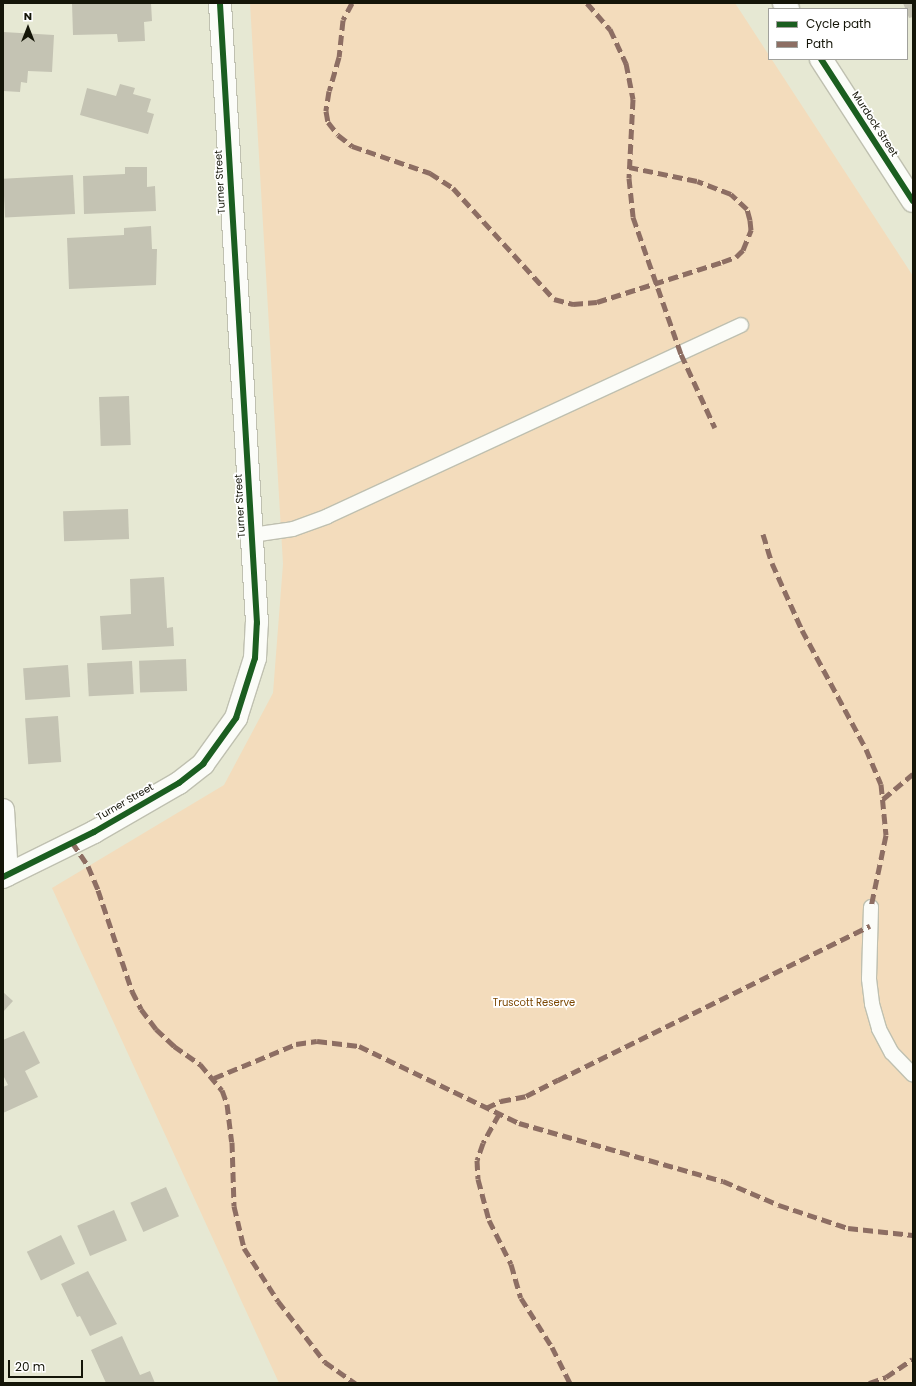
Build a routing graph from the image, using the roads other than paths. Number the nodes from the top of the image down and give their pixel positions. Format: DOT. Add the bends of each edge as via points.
graph roads {
  1 [pos="220,3"];
  2 [pos="822,60"];
  3 [pos="913,201"];
  4 [pos="741,325"];
  5 [pos="252,535"];
  6 [pos="3,810"];
  7 [pos="5,876"];
  8 [pos="871,907"];
  9 [pos="913,1075"];
  1 -- 5 [label="street, Turner Street"];
  2 -- 3 [label="street, Murdock Street"];
  4 -- 5 [label="lane" via="328,516 293,529"];
  5 -- 7 [label="street, Turner Street" via="257,623 255,658 236,718 221,744 204,764 179,783 94,832"];
  6 -- 7 [label="street"];
  8 -- 9 [label="lane" via="869,978 872,1004 879,1028 892,1053"];
}
